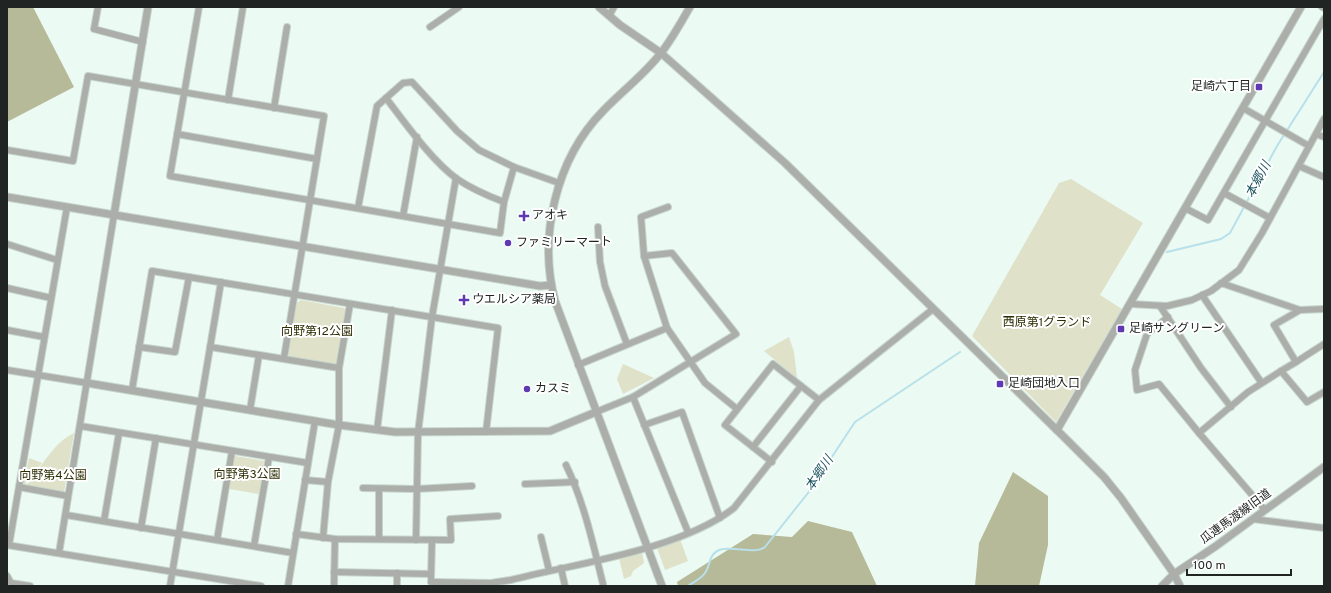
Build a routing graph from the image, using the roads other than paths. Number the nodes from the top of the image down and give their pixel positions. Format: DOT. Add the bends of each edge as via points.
graph roads {
  1 [pos="98,7"];
  2 [pos="148,7"];
  3 [pos="199,7"];
  4 [pos="243,7"];
  5 [pos="459,7"];
  6 [pos="599,7"];
  7 [pos="614,7"];
  8 [pos="690,7"];
  9 [pos="1301,7"];
  10 [pos="609,16"];
  11 [pos="1324,19"];
  12 [pos="288,27"];
  13 [pos="430,27"];
  14 [pos="143,42"];
  15 [pos="661,53"];
  16 [pos="136,83"];
  17 [pos="184,93"];
  18 [pos="386,98"];
  19 [pos="228,100"];
  20 [pos="274,108"];
  21 [pos="1243,108"];
  22 [pos="1324,119"];
  23 [pos="1266,121"];
  24 [pos="177,134"];
  25 [pos="1316,134"];
  26 [pos="417,137"];
  27 [pos="1324,137"];
  28 [pos="1309,146"];
  29 [pos="7,150"];
  30 [pos="317,158"];
  31 [pos="1299,166"];
  32 [pos="514,167"];
  33 [pos="1324,177"];
  34 [pos="456,178"];
  35 [pos="559,183"];
  36 [pos="1224,193"];
  37 [pos="7,197"];
  38 [pos="310,200"];
  39 [pos="504,202"];
  40 [pos="66,207"];
  41 [pos="668,207"];
  42 [pos="358,208"];
  43 [pos="1185,208"];
  44 [pos="114,215"];
  45 [pos="404,216"];
  46 [pos="1270,218"];
  47 [pos="448,224"];
  48 [pos="598,227"];
  49 [pos="7,244"];
  50 [pos="302,247"];
  51 [pos="644,256"];
  52 [pos="57,260"];
  53 [pos="440,270"];
  54 [pos="189,277"];
  55 [pos="221,282"];
  56 [pos="1220,284"];
  57 [pos="550,285"];
  58 [pos="7,288"];
  59 [pos="294,294"];
  60 [pos="1202,295"];
  61 [pos="51,298"];
  62 [pos="350,304"];
  63 [pos="1131,304"];
  64 [pos="1160,306"];
  65 [pos="933,309"];
  66 [pos="1324,309"];
  67 [pos="392,310"];
  68 [pos="1300,310"];
  69 [pos="432,317"];
  70 [pos="1168,317"];
  71 [pos="667,328"];
  72 [pos="7,330"];
  73 [pos="44,337"];
  74 [pos="627,344"];
  75 [pos="1324,344"];
  76 [pos="139,347"];
  77 [pos="210,347"];
  78 [pos="259,354"];
  79 [pos="284,358"];
  80 [pos="691,362"];
  81 [pos="1296,362"];
  82 [pos="578,365"];
  83 [pos="339,368"];
  84 [pos="7,370"];
  85 [pos="1281,371"];
  86 [pos="38,375"];
  87 [pos="1261,382"];
  88 [pos="87,383"];
  89 [pos="801,386"];
  90 [pos="132,390"];
  91 [pos="1324,392"];
  92 [pos="633,396"];
  93 [pos="819,400"];
  94 [pos="201,402"];
  95 [pos="1231,407"];
  96 [pos="737,409"];
  97 [pos="250,410"];
  98 [pos="596,412"];
  99 [pos="315,421"];
  100 [pos="339,425"];
  101 [pos="644,425"];
  102 [pos="80,426"];
  103 [pos="377,430"];
  104 [pos="1057,430"];
  105 [pos="486,432"];
  106 [pos="119,433"];
  107 [pos="418,433"];
  108 [pos="1199,433"];
  109 [pos="156,438"];
  110 [pos="194,445"];
  111 [pos="753,447"];
  112 [pos="232,451"];
  113 [pos="269,457"];
  114 [pos="772,462"];
  115 [pos="308,463"];
  116 [pos="566,465"];
  117 [pos="1324,466"];
  118 [pos="305,480"];
  119 [pos="328,482"];
  120 [pos="575,482"];
  121 [pos="525,484"];
  122 [pos="472,486"];
  123 [pos="19,487"];
  124 [pos="363,488"];
  125 [pos="416,489"];
  126 [pos="379,490"];
  127 [pos="68,496"];
  128 [pos="1266,510"];
  129 [pos="66,515"];
  130 [pos="498,516"];
  131 [pos="720,518"];
  132 [pos="1253,519"];
  133 [pos="104,521"];
  134 [pos="141,528"];
  135 [pos="1324,528"];
  136 [pos="688,532"];
  137 [pos="180,534"];
  138 [pos="296,534"];
  139 [pos="541,537"];
  140 [pos="323,538"];
  141 [pos="335,539"];
  142 [pos="379,539"];
  143 [pos="217,540"];
  144 [pos="416,540"];
  145 [pos="432,540"];
  146 [pos="8,545"];
  147 [pos="254,546"];
  148 [pos="648,547"];
  149 [pos="59,553"];
  150 [pos="293,553"];
  151 [pos="597,560"];
  152 [pos="561,568"];
  153 [pos="549,570"];
  154 [pos="173,572"];
  155 [pos="334,572"];
  156 [pos="397,573"];
  157 [pos="431,574"];
  158 [pos="1174,574"];
  159 [pos="7,576"];
  160 [pos="512,583"];
  161 [pos="431,584"];
  162 [pos="603,584"];
  163 [pos="662,584"];
  164 [pos="30,586"];
  165 [pos="170,586"];
  166 [pos="261,586"];
  167 [pos="288,586"];
  168 [pos="334,586"];
  169 [pos="397,586"];
  170 [pos="565,586"];
  171 [pos="1162,586"];
  172 [pos="1180,586"];
  1 -- 14 [label="street" via="94,29"];
  2 -- 14 [label="street"];
  3 -- 17 [label="street"];
  4 -- 19 [label="street"];
  5 -- 13 [label="street"];
  6 -- 10 [label="street"];
  7 -- 10 [label="street"];
  8 -- 15 [label="street"];
  9 -- 21 [label="street"];
  10 -- 15 [label="street"];
  11 -- 23 [label="street"];
  12 -- 20 [label="street"];
  14 -- 16 [label="street"];
  15 -- 35 [label="street" via="602,112 583,136"];
  15 -- 65 [label="street" via="809,185"];
  16 -- 17 [label="street"];
  16 -- 29 [label="street" via="88,76 73,161"];
  16 -- 44 [label="street"];
  17 -- 19 [label="street"];
  17 -- 24 [label="street"];
  18 -- 26 [label="street"];
  18 -- 32 [label="street" via="403,83 412,82 457,131 479,150"];
  18 -- 42 [label="street" via="377,106"];
  19 -- 20 [label="street"];
  20 -- 30 [label="street" via="324,116"];
  21 -- 23 [label="street"];
  21 -- 43 [label="street"];
  22 -- 25 [label="street"];
  23 -- 28 [label="street"];
  23 -- 36 [label="street"];
  24 -- 30 [label="street"];
  24 -- 38 [label="street" via="170,176"];
  25 -- 27 [label="street"];
  25 -- 28 [label="street"];
  26 -- 34 [label="street"];
  26 -- 45 [label="street"];
  28 -- 31 [label="street"];
  30 -- 38 [label="street"];
  31 -- 33 [label="street"];
  31 -- 46 [label="street"];
  32 -- 35 [label="street"];
  32 -- 39 [label="street"];
  34 -- 39 [label="street"];
  34 -- 47 [label="street"];
  35 -- 57 [label="street" via="550,228"];
  36 -- 43 [label="street" via="1208,220"];
  36 -- 46 [label="street"];
  37 -- 40 [label="street"];
  38 -- 42 [label="street"];
  38 -- 50 [label="street"];
  39 -- 47 [label="street" via="500,233"];
  40 -- 44 [label="street"];
  40 -- 52 [label="street"];
  41 -- 51 [label="street" via="641,217"];
  42 -- 45 [label="street"];
  43 -- 63 [label="street"];
  44 -- 50 [label="street"];
  44 -- 88 [label="street"];
  45 -- 47 [label="street"];
  46 -- 56 [label="street" via="1239,270"];
  47 -- 53 [label="street"];
  48 -- 74 [label="street" via="600,262 605,286"];
  49 -- 52 [label="street"];
  50 -- 53 [label="street"];
  50 -- 59 [label="street"];
  51 -- 71 [label="street"];
  51 -- 80 [label="street" via="672,253 736,334"];
  52 -- 61 [label="street"];
  53 -- 57 [label="street" via="540,286"];
  53 -- 69 [label="street"];
  54 -- 55 [label="street"];
  54 -- 76 [label="street" via="175,352"];
  54 -- 76 [label="street" via="152,271"];
  55 -- 59 [label="street"];
  55 -- 77 [label="street"];
  56 -- 60 [label="street"];
  56 -- 68 [label="street"];
  57 -- 82 [label="street"];
  58 -- 61 [label="street"];
  59 -- 62 [label="street"];
  59 -- 79 [label="street"];
  60 -- 64 [label="street" via="1192,300"];
  60 -- 87 [label="street"];
  61 -- 73 [label="street"];
  62 -- 67 [label="street"];
  62 -- 83 [label="street"];
  63 -- 64 [label="street"];
  63 -- 104 [label="street"];
  64 -- 70 [label="street"];
  65 -- 93 [label="street"];
  65 -- 104 [label="street"];
  66 -- 68 [label="street"];
  67 -- 69 [label="street"];
  67 -- 103 [label="street"];
  68 -- 81 [label="street" via="1274,325"];
  69 -- 105 [label="street" via="498,328"];
  69 -- 107 [label="street"];
  70 -- 95 [label="street"];
  70 -- 108 [label="street" via="1147,334 1135,370 1137,390 1159,384"];
  71 -- 74 [label="street"];
  71 -- 80 [label="street"];
  72 -- 73 [label="street"];
  73 -- 86 [label="street"];
  74 -- 82 [label="street"];
  75 -- 81 [label="street"];
  76 -- 90 [label="street"];
  77 -- 78 [label="street"];
  77 -- 94 [label="street"];
  78 -- 79 [label="street"];
  78 -- 97 [label="street"];
  79 -- 83 [label="street"];
  80 -- 92 [label="street"];
  80 -- 96 [label="street" via="705,383"];
  81 -- 85 [label="street"];
  82 -- 98 [label="street"];
  83 -- 100 [label="street"];
  84 -- 86 [label="street"];
  85 -- 87 [label="street"];
  85 -- 91 [label="street" via="1307,402"];
  86 -- 88 [label="street"];
  86 -- 123 [label="street"];
  87 -- 95 [label="street"];
  88 -- 90 [label="street"];
  88 -- 102 [label="street"];
  89 -- 93 [label="street"];
  89 -- 96 [label="street" via="773,364"];
  89 -- 111 [label="street"];
  90 -- 94 [label="street"];
  92 -- 98 [label="street"];
  92 -- 101 [label="street"];
  93 -- 114 [label="street"];
  94 -- 97 [label="street"];
  94 -- 110 [label="street"];
  95 -- 108 [label="street"];
  96 -- 111 [label="street" via="725,425"];
  97 -- 99 [label="street"];
  98 -- 105 [label="street" via="550,431"];
  98 -- 148 [label="street"];
  99 -- 100 [label="street"];
  99 -- 115 [label="street"];
  100 -- 103 [label="street"];
  100 -- 119 [label="street"];
  101 -- 131 [label="street" via="682,412"];
  101 -- 136 [label="street"];
  102 -- 106 [label="street"];
  102 -- 127 [label="street"];
  103 -- 107 [label="street"];
  104 -- 158 [label="street" via="1104,477"];
  105 -- 107 [label="street"];
  106 -- 109 [label="street"];
  106 -- 133 [label="street"];
  107 -- 125 [label="street"];
  108 -- 128 [label="street"];
  109 -- 110 [label="street"];
  109 -- 134 [label="street"];
  110 -- 112 [label="street"];
  110 -- 137 [label="street"];
  111 -- 114 [label="street"];
  112 -- 113 [label="street"];
  112 -- 143 [label="street"];
  113 -- 115 [label="street"];
  113 -- 147 [label="street"];
  114 -- 131 [label="street" via="734,508"];
  115 -- 118 [label="street"];
  116 -- 120 [label="street"];
  117 -- 128 [label="street, 瓜連馬渡線旧道"];
  118 -- 119 [label="street"];
  118 -- 138 [label="street"];
  119 -- 140 [label="street"];
  120 -- 121 [label="street"];
  120 -- 151 [label="street"];
  122 -- 125 [label="street"];
  123 -- 127 [label="street"];
  123 -- 146 [label="street"];
  124 -- 126 [label="street"];
  125 -- 126 [label="street"];
  125 -- 144 [label="street"];
  126 -- 142 [label="street"];
  127 -- 129 [label="street"];
  128 -- 132 [label="street, 瓜連馬渡線旧道"];
  129 -- 133 [label="street"];
  129 -- 149 [label="street"];
  130 -- 145 [label="street" via="450,519 451,540"];
  131 -- 136 [label="street"];
  132 -- 135 [label="street"];
  132 -- 158 [label="street, 瓜連馬渡線旧道"];
  133 -- 134 [label="street"];
  134 -- 137 [label="street"];
  136 -- 148 [label="street"];
  137 -- 143 [label="street"];
  137 -- 154 [label="street"];
  138 -- 140 [label="street"];
  138 -- 150 [label="street"];
  139 -- 153 [label="street"];
  140 -- 141 [label="street"];
  141 -- 142 [label="street"];
  141 -- 155 [label="street"];
  142 -- 144 [label="street"];
  143 -- 147 [label="street"];
  144 -- 145 [label="street"];
  145 -- 157 [label="street"];
  146 -- 149 [label="street"];
  147 -- 150 [label="street"];
  148 -- 151 [label="street"];
  148 -- 163 [label="street"];
  149 -- 154 [label="street"];
  150 -- 167 [label="street"];
  151 -- 152 [label="street"];
  151 -- 162 [label="street"];
  152 -- 153 [label="street"];
  152 -- 170 [label="street"];
  153 -- 160 [label="street"];
  154 -- 165 [label="street"];
  154 -- 166 [label="street"];
  155 -- 156 [label="street"];
  155 -- 168 [label="street"];
  156 -- 157 [label="street"];
  156 -- 169 [label="street"];
  157 -- 161 [label="street"];
  158 -- 171 [label="street, 瓜連馬渡線旧道"];
  158 -- 172 [label="street"];
  159 -- 164 [label="street" via="11,583"];
  160 -- 161 [label="street"];
}
